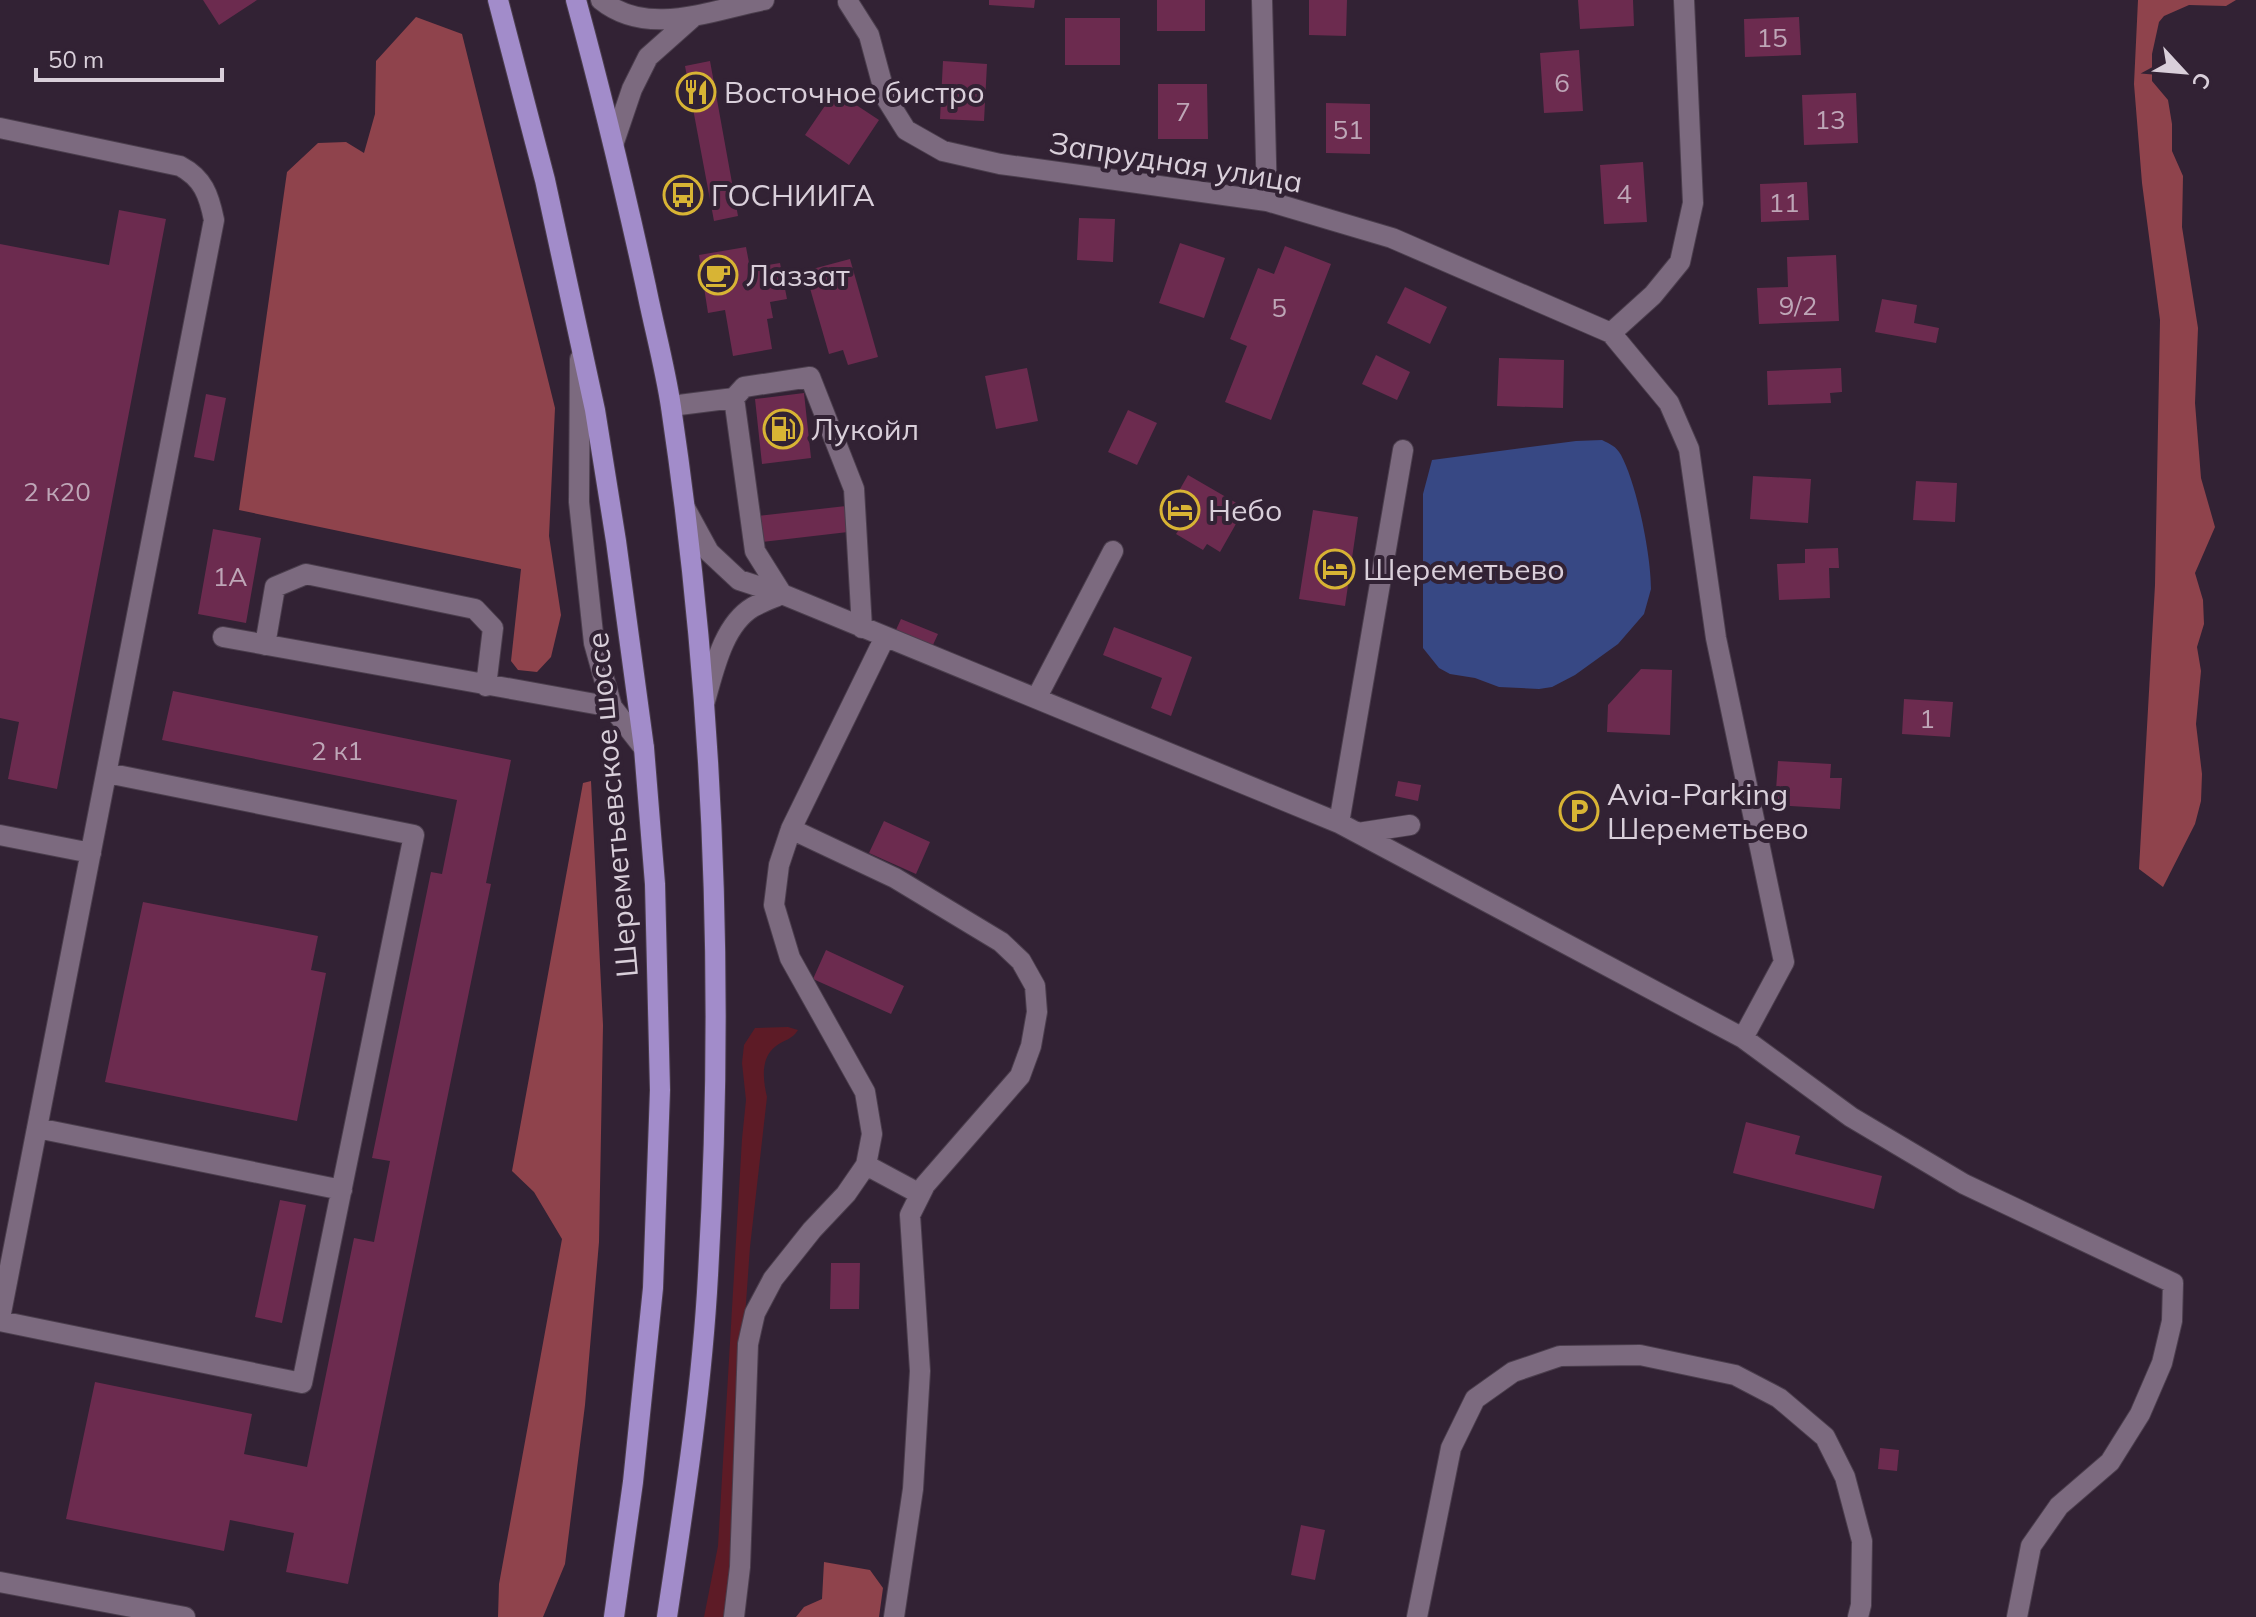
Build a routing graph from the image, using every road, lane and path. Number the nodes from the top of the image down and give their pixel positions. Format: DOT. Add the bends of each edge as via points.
graph roads {
  1 [pos="498,0"];
  2 [pos="576,0"];
  3 [pos="601,0"];
  4 [pos="764,0"];
  5 [pos="1262,0"];
  6 [pos="1684,0"];
  7 [pos="844,1"];
  8 [pos="693,17"];
  9 [pos="0,128"];
  10 [pos="614,142"];
  11 [pos="1267,201"];
  12 [pos="1611,333"];
  13 [pos="580,339"];
  14 [pos="734,398"];
  15 [pos="671,406"];
  16 [pos="1403,450"];
  17 [pos="683,504"];
  18 [pos="1113,551"];
  19 [pos="782,594"];
  20 [pos="862,628"];
  21 [pos="223,637"];
  22 [pos="885,637"];
  23 [pos="265,645"];
  24 [pos="486,686"];
  25 [pos="1037,697"];
  26 [pos="705,701"];
  27 [pos="612,707"];
  28 [pos="644,748"];
  29 [pos="107,773"];
  30 [pos="1339,823"];
  31 [pos="1410,825"];
  32 [pos="791,829"];
  33 [pos="1358,833"];
  34 [pos="0,835"];
  35 [pos="91,853"];
  36 [pos="1743,1038"];
  37 [pos="37,1128"];
  38 [pos="866,1165"];
  39 [pos="342,1190"];
  40 [pos="920,1194"];
  41 [pos="0,1320"];
  42 [pos="0,1582"];
  43 [pos="185,1617"];
  44 [pos="614,1617"];
  45 [pos="667,1617"];
  46 [pos="734,1617"];
  47 [pos="894,1617"];
  48 [pos="1417,1617"];
  49 [pos="1858,1617"];
  50 [pos="2017,1617"];
  1 -- 13 [label="main road, Шереметьевское шоссе"];
  2 -- 10 [label="main road"];
  3 -- 8 [label="street" via="633,17"];
  4 -- 8 [label="street"];
  5 -- 11 [label="street"];
  6 -- 12 [label="street" via="1693,203 1680,262"];
  7 -- 11 [label="street, Запрудная улица" via="869,35 886,98 906,130 943,151 1000,164"];
  8 -- 10 [label="street" via="648,57"];
  9 -- 29 [label="street" via="180,166 203,185 214,220"];
  10 -- 15 [label="main road"];
  11 -- 12 [label="street, Запрудная улица" via="1392,238"];
  12 -- 36 [label="street" via="1669,403 1689,449 1716,638 1784,962"];
  13 -- 27 [label="street" via="579,502 594,643"];
  13 -- 28 [label="main road, Шереметьевское шоссе" via="616,541"];
  14 -- 15 [label="street"];
  14 -- 19 [label="street" via="755,551"];
  14 -- 20 [label="street" via="744,387 810,377 854,489"];
  15 -- 17 [label="main road"];
  16 -- 30 [label="street"];
  17 -- 19 [label="street" via="709,552 739,580"];
  17 -- 26 [label="main road"];
  18 -- 25 [label="street"];
  19 -- 20 [label="street"];
  19 -- 26 [label="street" via="750,608 732,630 717,658"];
  20 -- 22 [label="street"];
  21 -- 23 [label="street"];
  22 -- 25 [label="street"];
  22 -- 32 [label="street"];
  23 -- 24 [label="street"];
  23 -- 24 [label="street" via="275,587 306,574 475,609 493,628"];
  24 -- 27 [label="street"];
  25 -- 30 [label="street"];
  26 -- 45 [label="main road" via="715,875 716,1078 708,1278"];
  27 -- 28 [label="street"];
  28 -- 44 [label="main road, Шереметьевское шоссе" via="655,884 660,1090 653,1288"];
  29 -- 35 [label="street"];
  29 -- 39 [label="street" via="414,835"];
  30 -- 33 [label="street"];
  31 -- 33 [label="street"];
  32 -- 38 [label="street" via="774,905 790,958 865,1092 872,1134"];
  32 -- 40 [label="street" via="895,878 1001,942 1021,961 1035,986 1035,1024 1020,1076"];
  33 -- 36 [label="street"];
  34 -- 35 [label="street"];
  35 -- 37 [label="street"];
  36 -- 50 [label="street" via="1851,1117 1964,1184 2173,1283 2172,1321 2162,1363 2140,1414 2110,1462 2059,1506 2031,1546"];
  37 -- 39 [label="street"];
  37 -- 41 [label="street"];
  38 -- 40 [label="street"];
  38 -- 46 [label="street" via="773,1279 755,1313 748,1344"];
  39 -- 41 [label="street" via="302,1383"];
  40 -- 47 [label="street" via="910,1215 920,1371 914,1474"];
  42 -- 43 [label="street"];
  48 -- 49 [label="street" via="1451,1448 1475,1399 1513,1372 1560,1356 1613,1355 1640,1355 1735,1375 1779,1398 1825,1437 1845,1477 1862,1541"];
}
